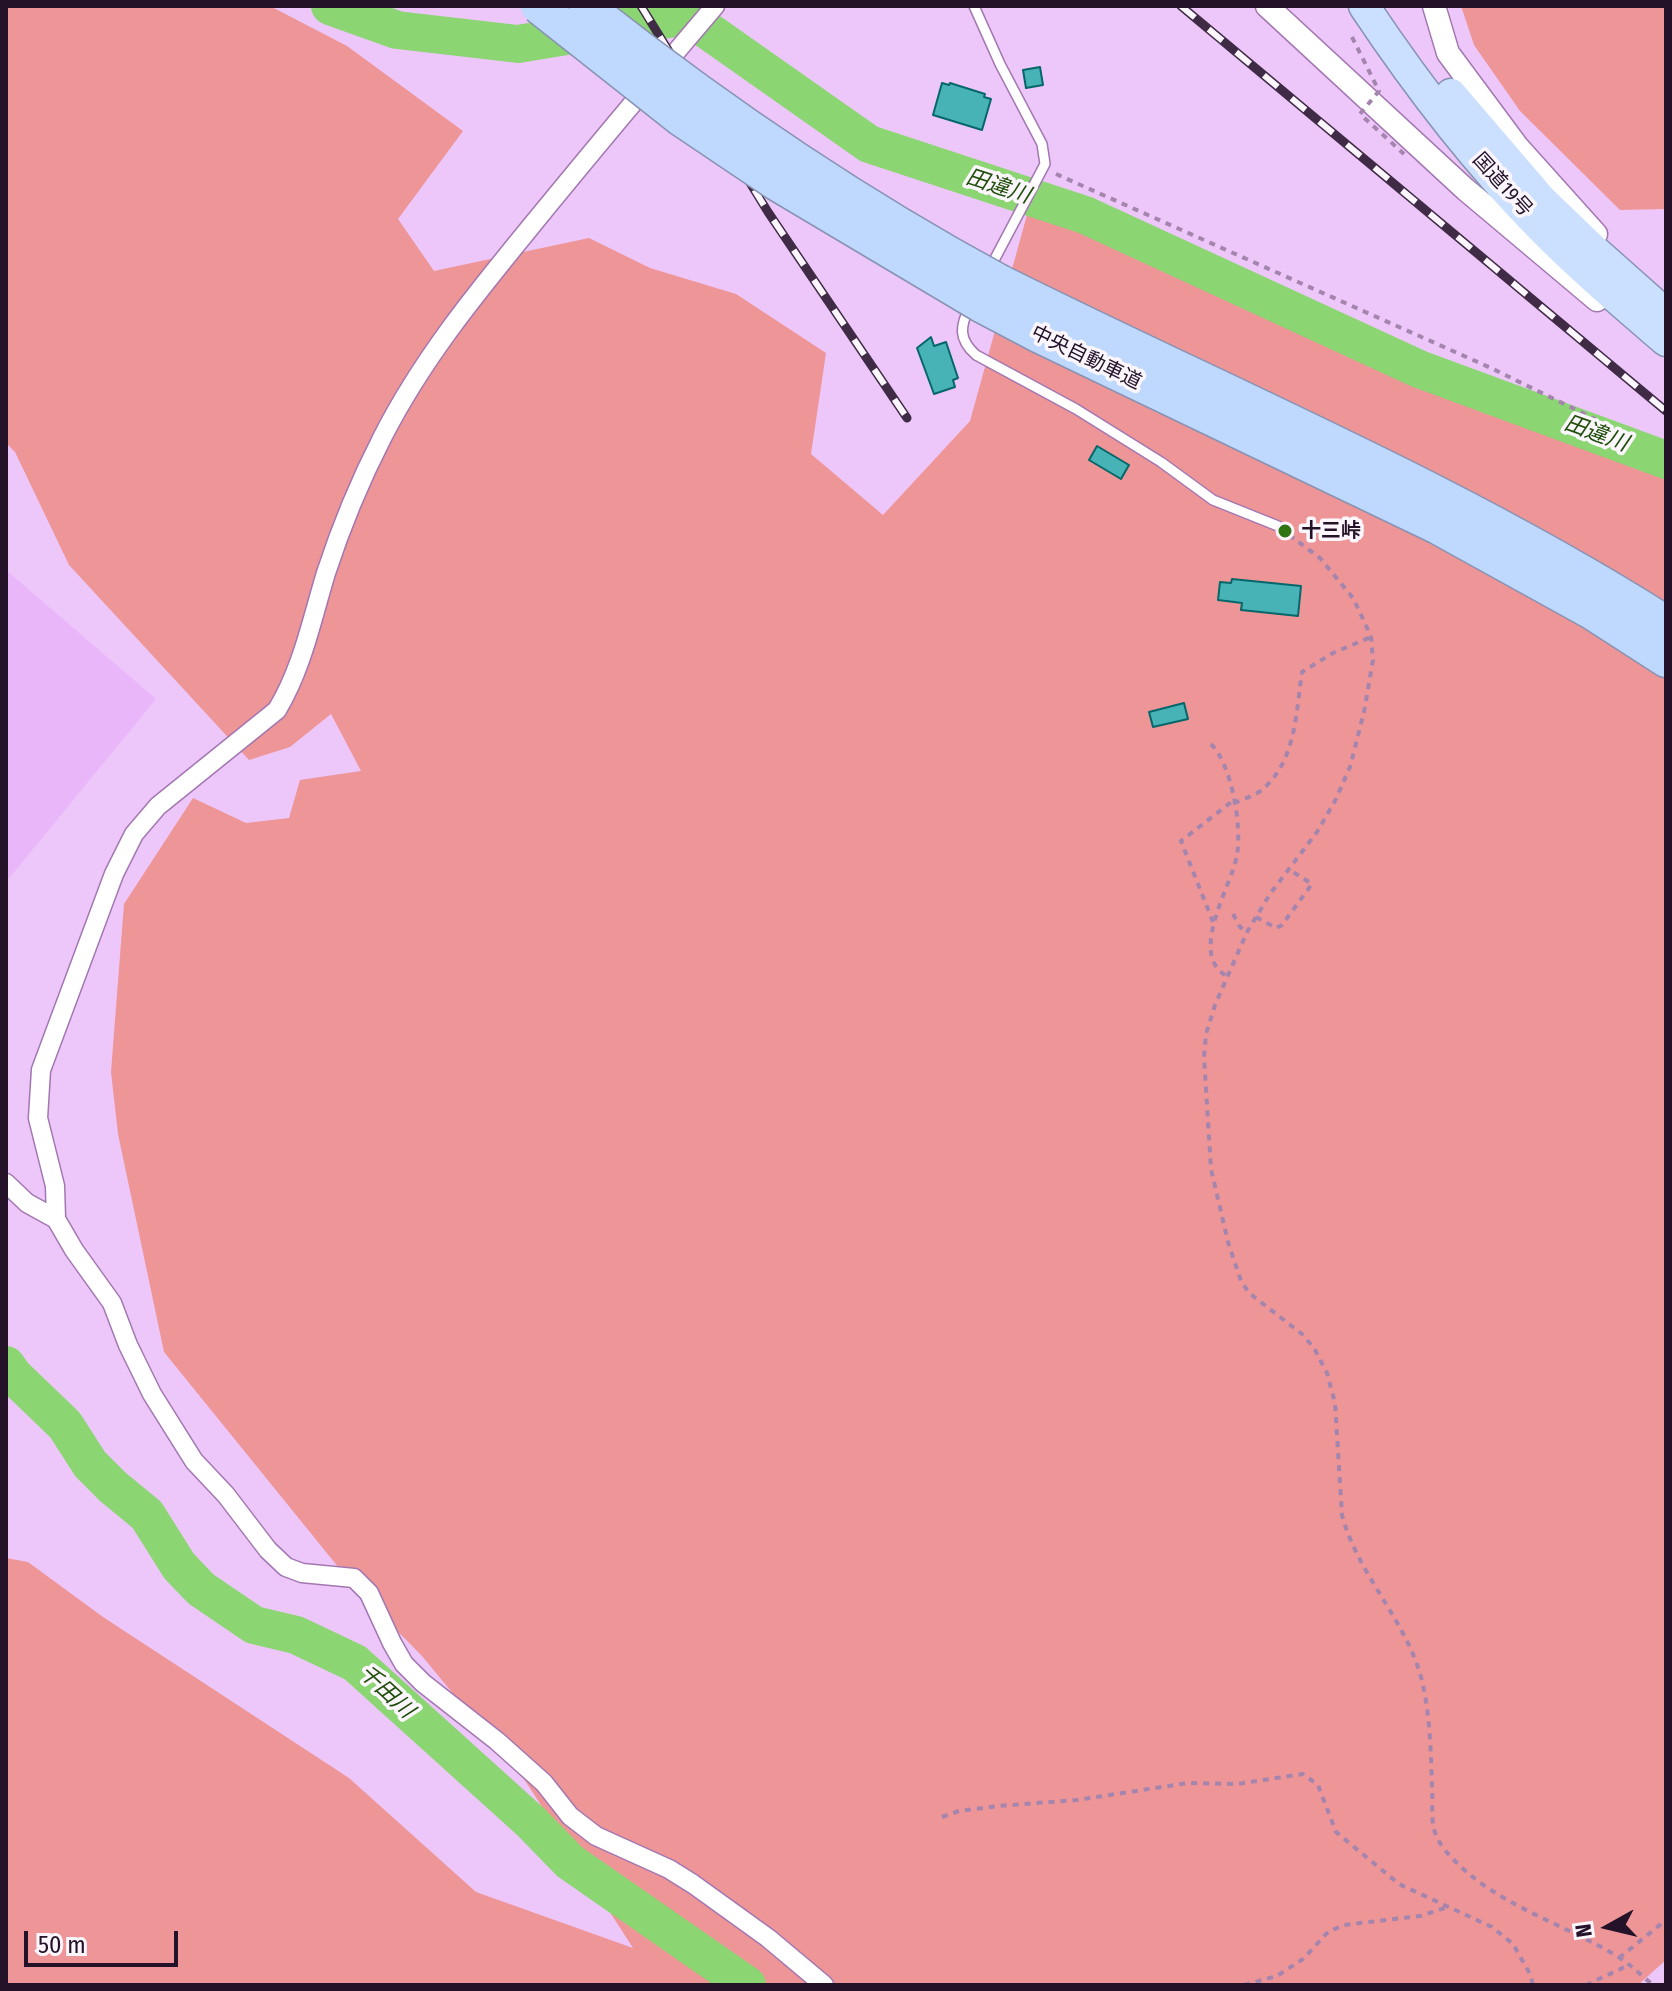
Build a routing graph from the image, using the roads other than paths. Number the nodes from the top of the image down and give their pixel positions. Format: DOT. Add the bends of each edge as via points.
graph roads {
  1 [pos="538,6"];
  2 [pos="586,6"];
  3 [pos="617,6"];
  4 [pos="974,6"];
  5 [pos="1267,6"];
  6 [pos="1364,6"];
  7 [pos="1386,6"];
  8 [pos="1434,6"];
  9 [pos="714,7"];
  10 [pos="715,103"];
  11 [pos="985,291"];
  12 [pos="1657,306"];
  13 [pos="1666,341"];
  14 [pos="1666,356"];
  15 [pos="1278,526"];
  16 [pos="1666,623"];
  17 [pos="1666,660"];
  18 [pos="6,1183"];
  19 [pos="56,1219"];
  20 [pos="824,1985"];
  1 -- 11 [label="highway, 中央自動車道, bridge" via="681,119 752,167 877,245"];
  2 -- 10 [label="highway, 中央自動車道, bridge"];
  3 -- 10 [label="highway" via="710,78"];
  4 -- 11 [label="lane" via="1042,144 1045,164"];
  5 -- 14 [label="street" via="1465,189"];
  6 -- 13 [label="highway, 国道19号" via="1424,92 1539,226"];
  7 -- 12 [label="highway, 国道19号" via="1425,64 1541,199"];
  8 -- 12 [label="street" via="1448,53 1517,146 1639,275"];
  9 -- 19 [label="street" via="482,287 423,367 364,476 277,710 158,806 122,856 41,1070 38,1118 55,1186"];
  10 -- 11 [label="highway, 中央自動車道, bridge" via="928,242"];
  11 -- 15 [label="lane" via="962,323 966,346 976,355 1076,409 1213,500"];
  11 -- 16 [label="highway, 中央自動車道" via="1436,491"];
  11 -- 17 [label="highway, 中央自動車道" via="1040,336 1438,527 1578,604"];
  18 -- 19 [label="street"];
  19 -- 20 [label="street" via="112,1303 152,1394 194,1461 268,1550 302,1573 354,1578 369,1593 404,1664 544,1783 570,1816 596,1836 693,1884"];
}
